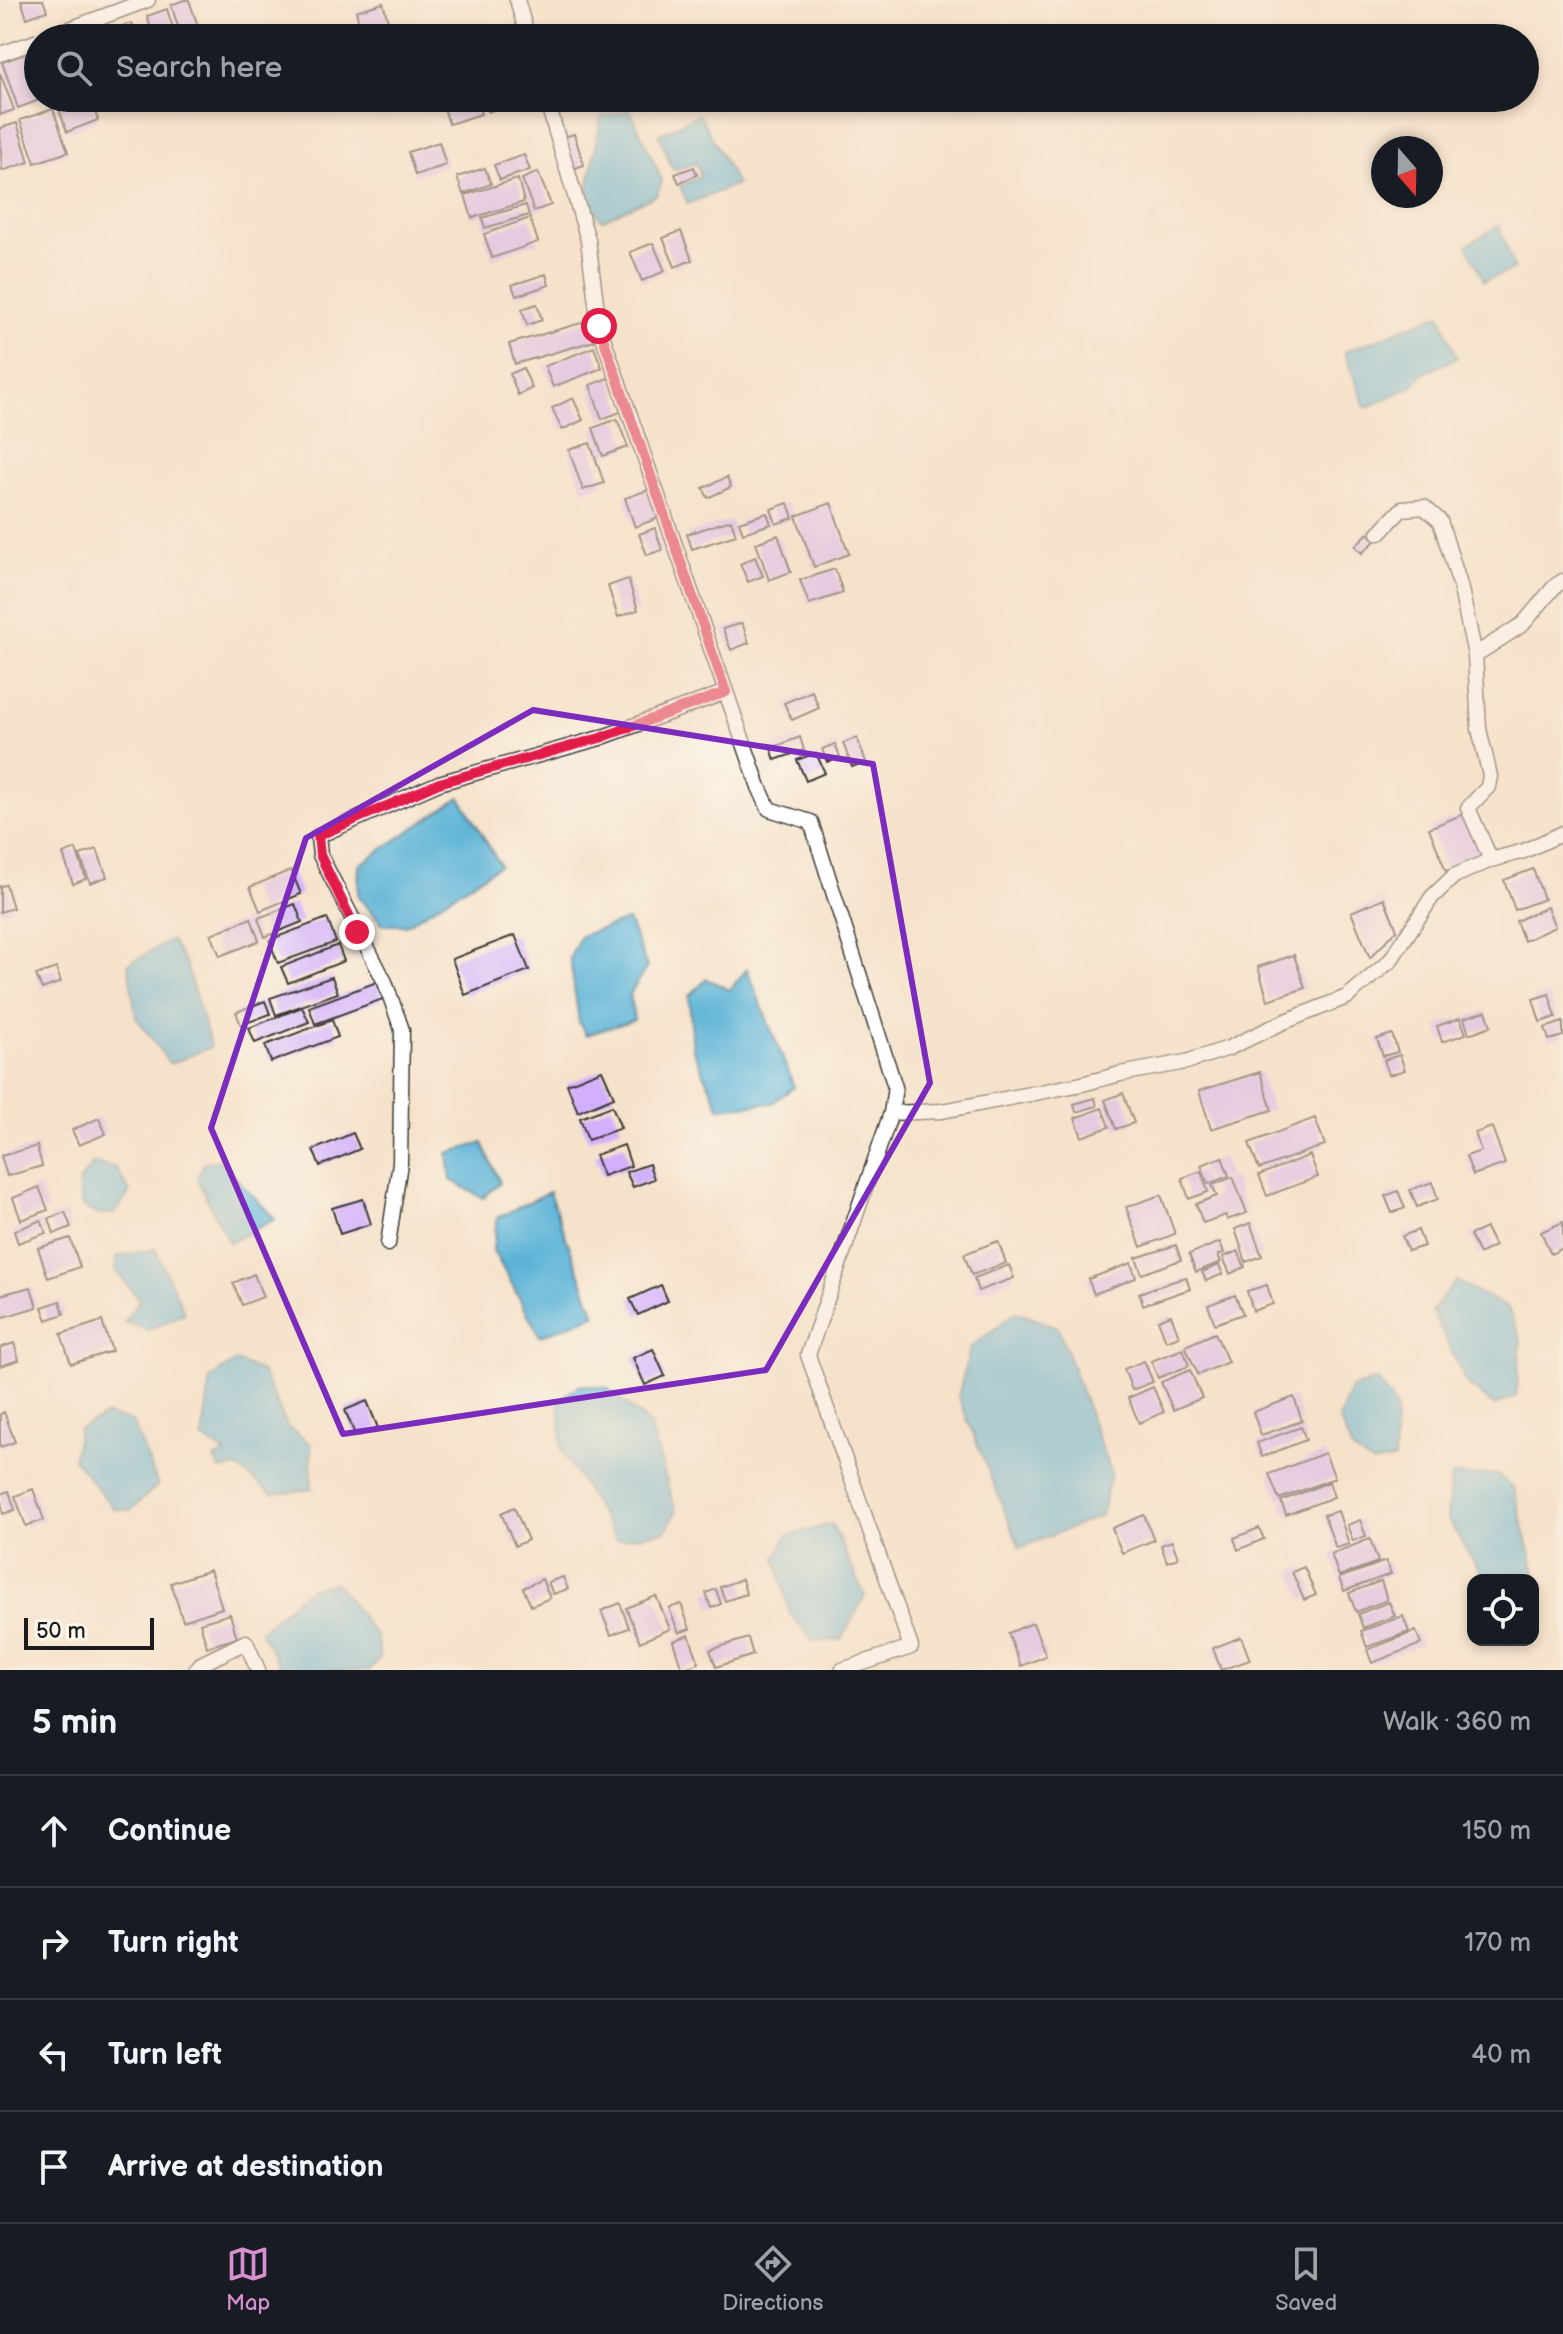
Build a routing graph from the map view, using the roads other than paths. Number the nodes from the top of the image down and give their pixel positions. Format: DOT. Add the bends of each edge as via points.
graph roads {
  1 [pos="148,0"];
  2 [pos="517,0"];
  3 [pos="83,24"];
  4 [pos="524,24"];
  5 [pos="24,46"];
  6 [pos="0,54"];
  7 [pos="550,112"];
  8 [pos="1379,533"];
  9 [pos="1563,581"];
  10 [pos="1475,655"];
  11 [pos="726,692"];
  12 [pos="1563,833"];
  13 [pos="1491,860"];
  14 [pos="891,1113"];
  15 [pos="388,1244"];
  16 [pos="196,1670"];
  17 [pos="258,1670"];
  18 [pos="842,1670"];
  1 -- 3 [label="street"];
  2 -- 4 [label="street"];
  5 -- 6 [label="street"];
  7 -- 11 [label="street" via="588,240 599,326"];
  8 -- 10 [label="street" via="1402,509 1424,507 1440,521"];
  9 -- 10 [label="street" via="1523,624"];
  10 -- 13 [label="street" via="1479,729 1490,776 1488,787 1468,808"];
  11 -- 14 [label="street" via="769,809 811,822 895,1087"];
  11 -- 15 [label="street" via="600,738 439,783 318,836 320,855 385,982 402,1030 400,1163"];
  12 -- 13 [label="street"];
  13 -- 14 [label="street" via="1454,876 1432,897 1390,961 1347,997 1229,1048 1186,1062 942,1111"];
  14 -- 18 [label="street" via="808,1355 911,1647"];
  16 -- 17 [label="street" via="246,1642"];
}
